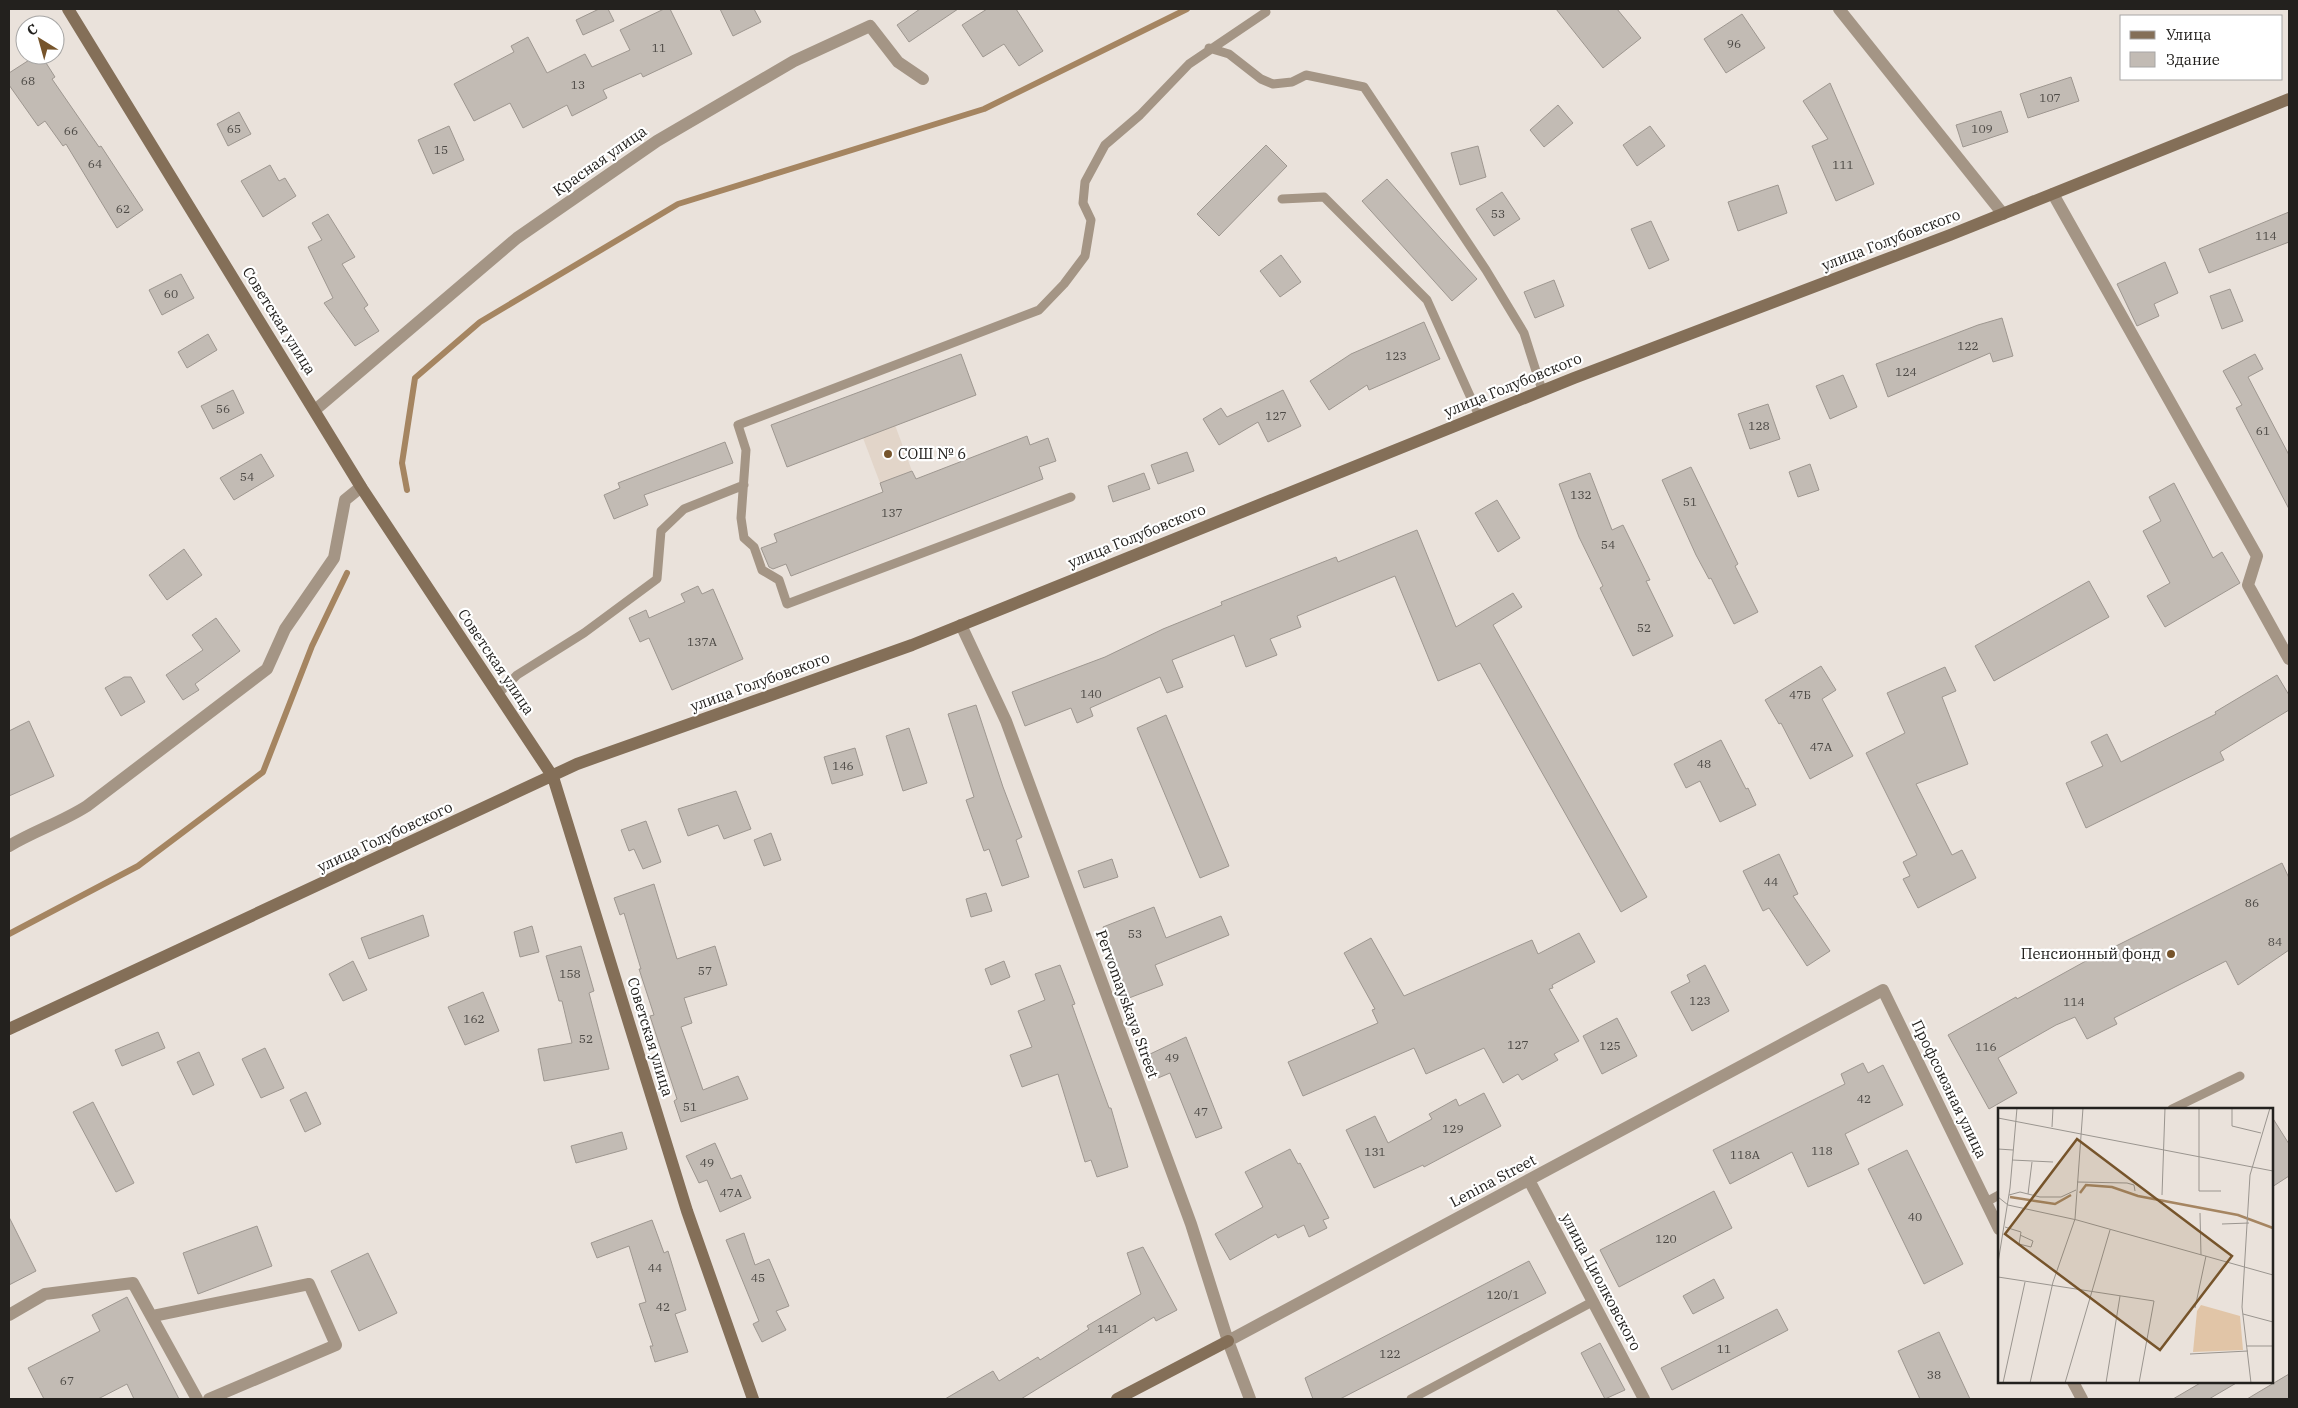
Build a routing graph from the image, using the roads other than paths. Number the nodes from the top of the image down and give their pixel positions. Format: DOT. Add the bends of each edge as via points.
graph roads {
  1 [pos="68,9"];
  2 [pos="1838,9"];
  3 [pos="1266,12"];
  4 [pos="1210,48"];
  5 [pos="923,80"];
  6 [pos="2289,99"];
  7 [pos="2053,194"];
  8 [pos="1282,199"];
  9 [pos="2003,214"];
  10 [pos="1542,390"];
  11 [pos="315,410"];
  12 [pos="1479,416"];
  13 [pos="744,485"];
  14 [pos="361,487"];
  15 [pos="1071,496"];
  16 [pos="961,625"];
  17 [pos="2289,659"];
  18 [pos="498,694"];
  19 [pos="553,777"];
  20 [pos="9,846"];
  21 [pos="1884,990"];
  22 [pos="9,1029"];
  23 [pos="2240,1076"];
  24 [pos="2174,1108"];
  25 [pos="1529,1180"];
  26 [pos="1998,1196"];
  27 [pos="1986,1202"];
  28 [pos="1998,1227"];
  29 [pos="1594,1301"];
  30 [pos="9,1315"];
  31 [pos="153,1316"];
  32 [pos="1228,1341"];
  33 [pos="2074,1383"];
  34 [pos="197,1399"];
  35 [pos="209,1399"];
  36 [pos="753,1399"];
  37 [pos="1117,1399"];
  38 [pos="1250,1399"];
  39 [pos="1412,1399"];
  40 [pos="1644,1399"];
  41 [pos="2082,1399"];
  1 -- 11 [label="street, Советская улица"];
  2 -- 9 [label="street"];
  3 -- 4 [label="lane"];
  4 -- 10 [label="lane" via="1229,54 1261,79 1273,84 1292,82 1306,75 1364,87 1524,333"];
  4 -- 13 [label="lane" via="1105,145 1085,182 1084,203 1091,220 1085,256 1039,310 738,425 746,450"];
  5 -- 11 [label="street, Красная улица" via="898,62 870,26 794,61 657,141 517,238"];
  6 -- 7 [label="street, улица Голубовского"];
  7 -- 9 [label="street, улица Голубовского"];
  7 -- 17 [label="street" via="2257,556 2248,586"];
  8 -- 12 [label="lane" via="1324,197 1427,300"];
  9 -- 10 [label="street, улица Голубовского"];
  10 -- 12 [label="street, улица Голубовского"];
  11 -- 14 [label="street, Советская улица"];
  12 -- 16 [label="street, улица Голубовского"];
  13 -- 15 [label="lane" via="741,518 744,538 754,547 762,570 779,580 787,604"];
  13 -- 18 [label="lane" via="684,509 660,531 657,579 584,633 517,675"];
  14 -- 18 [label="street, Советская улица"];
  14 -- 20 [label="street" via="345,500 334,558 285,629 267,669 86,806"];
  16 -- 19 [label="street, улица Голубовского" via="577,764"];
  16 -- 32 [label="street, Pervomayskaya Street" via="1006,721 1191,1224"];
  18 -- 19 [label="street, Советская улица"];
  19 -- 22 [label="street, улица Голубовского"];
  19 -- 36 [label="street, Советская улица" via="687,1211"];
  21 -- 25 [label="street, Lenina Street"];
  21 -- 27 [label="street, Профсоюзная улица"];
  23 -- 24 [label="lane"];
  25 -- 29 [label="street, улица Циолковского"];
  25 -- 32 [label="street, Lenina Street"];
  26 -- 27 [label="lane"];
  27 -- 28 [label="street, Профсоюзная улица"];
  29 -- 39 [label="lane"];
  29 -- 40 [label="street, улица Циолковского"];
  30 -- 31 [label="street" via="45,1294 133,1282"];
  31 -- 34 [label="street"];
  31 -- 35 [label="street" via="309,1284 336,1345"];
  32 -- 37 [label="street, Lenina Street"];
  32 -- 38 [label="street, Pervomayskaya Street"];
  33 -- 41 [label="street"];
}
